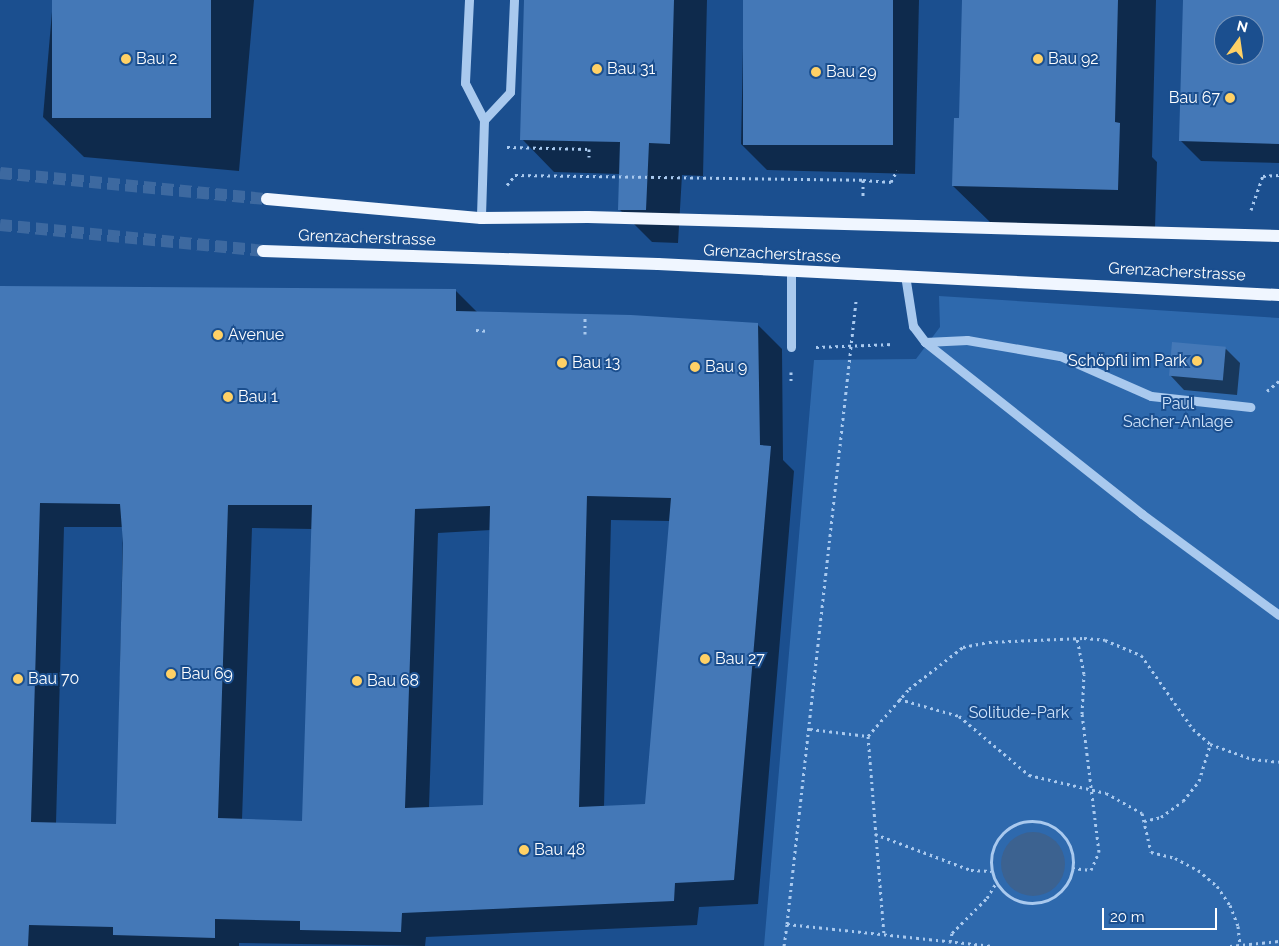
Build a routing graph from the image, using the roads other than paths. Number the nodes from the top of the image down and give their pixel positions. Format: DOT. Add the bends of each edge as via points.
graph roads {
  1 [pos="469,0"];
  2 [pos="514,0"];
  3 [pos="484,120"];
  4 [pos="267,200"];
  5 [pos="480,218"];
  6 [pos="1279,236"];
  7 [pos="263,251"];
  8 [pos="791,271"];
  9 [pos="905,275"];
  10 [pos="1279,290"];
  11 [pos="1244,292"];
  12 [pos="1279,295"];
  13 [pos="925,342"];
  14 [pos="791,347"];
  15 [pos="1250,407"];
  16 [pos="1279,615"];
  1 -- 3 [label="lane" via="465,83"];
  2 -- 3 [label="lane" via="510,92"];
  3 -- 5 [label="lane"];
  4 -- 5 [label="main road, Grenzacherstrasse"];
  5 -- 6 [label="main road, Grenzacherstrasse" via="588,217"];
  7 -- 8 [label="main road, Grenzacherstrasse"];
  8 -- 9 [label="main road, Grenzacherstrasse"];
  8 -- 14 [label="lane"];
  9 -- 11 [label="main road, Grenzacherstrasse"];
  9 -- 13 [label="lane" via="913,326"];
  10 -- 11 [label="main road"];
  11 -- 12 [label="main road, Grenzacherstrasse"];
  13 -- 15 [label="lane" via="966,340 1060,356 1151,396"];
  13 -- 16 [label="lane" via="1142,514"];
}
